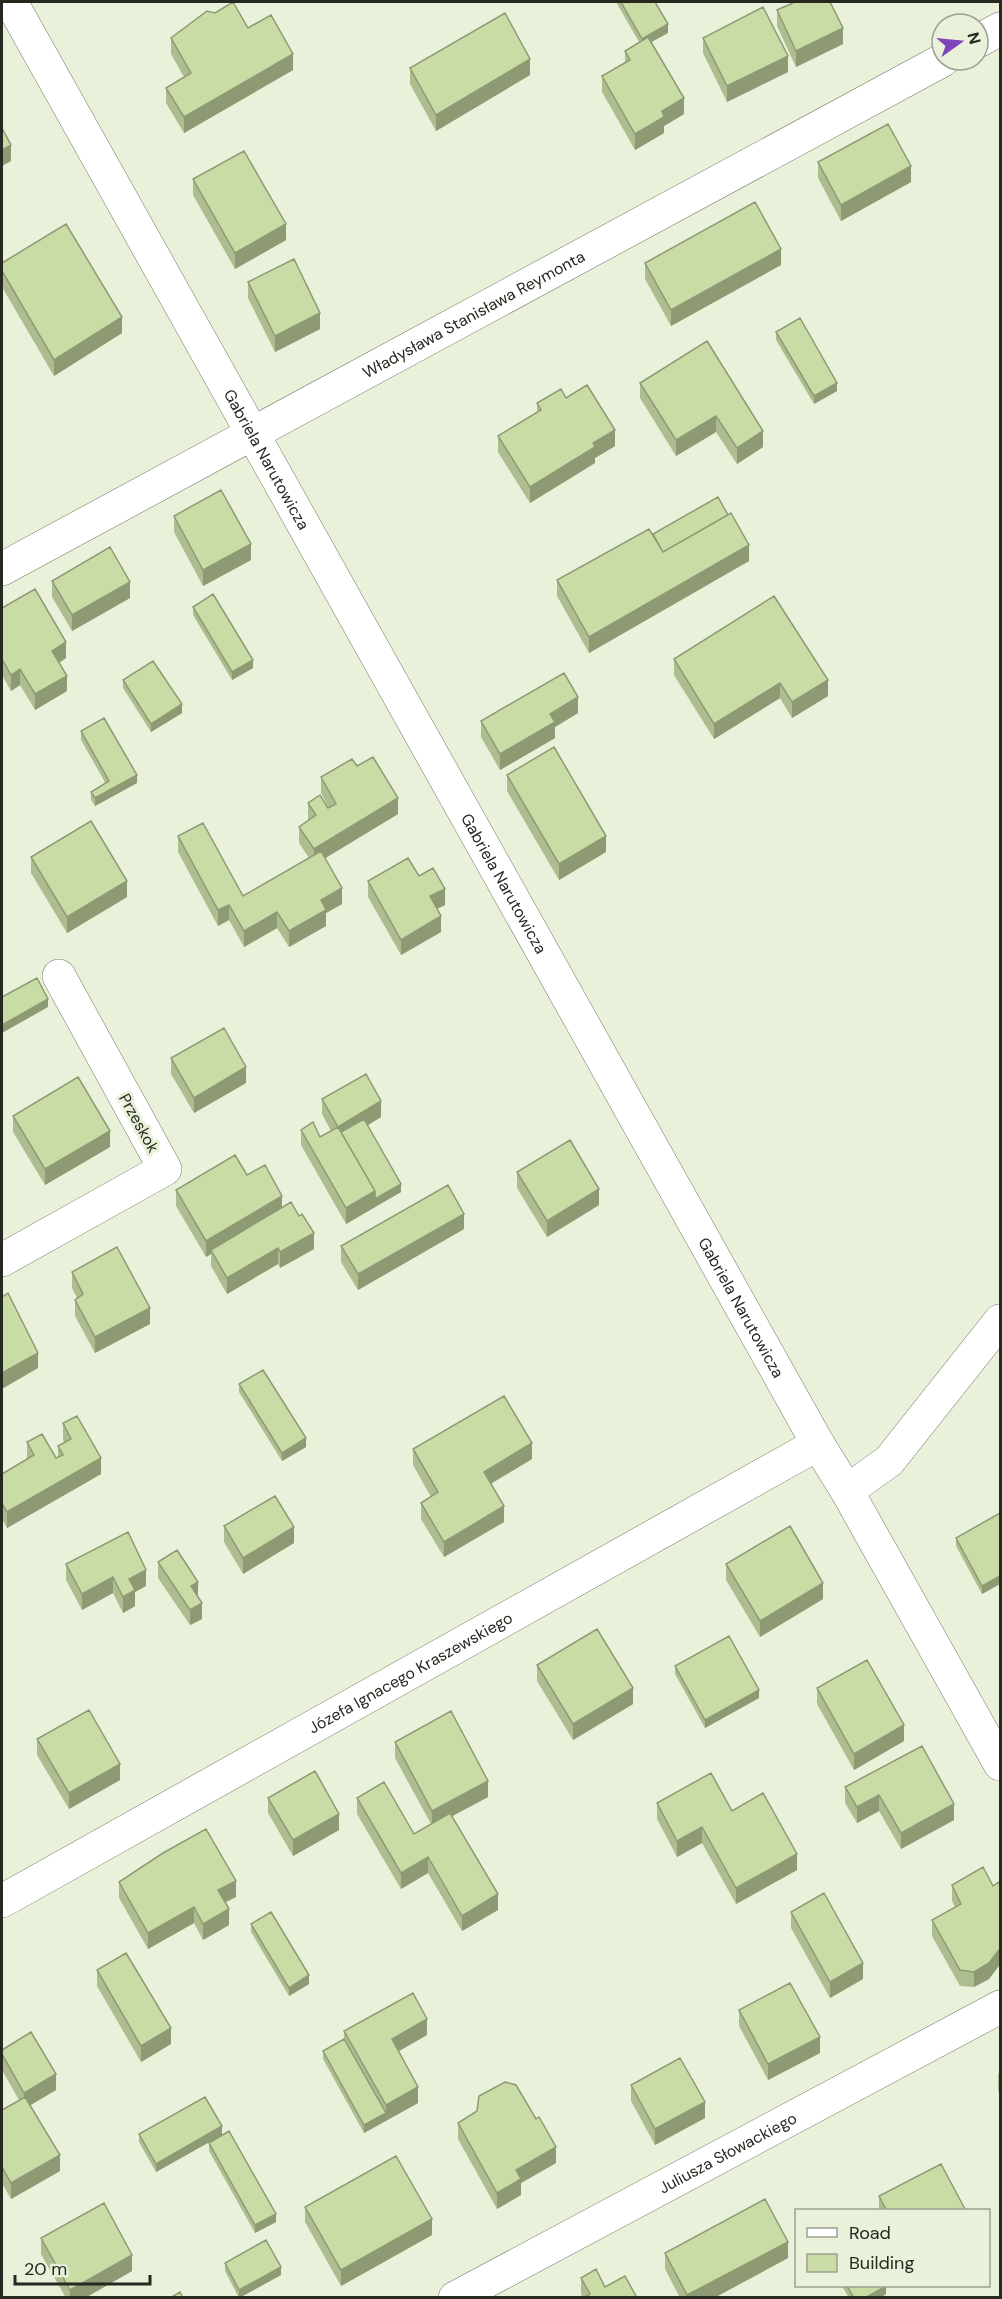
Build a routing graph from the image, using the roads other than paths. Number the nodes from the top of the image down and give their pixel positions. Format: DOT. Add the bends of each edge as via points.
graph roads {
  1 [pos="11,2"];
  2 [pos="930,67"];
  3 [pos="252,432"];
  4 [pos="2,569"];
  5 [pos="59,976"];
  6 [pos="2,1260"];
  7 [pos="1000,1321"];
  8 [pos="818,1444"];
  9 [pos="847,1491"];
  10 [pos="1000,1764"];
  11 [pos="2,1901"];
  12 [pos="1000,2007"];
  13 [pos="455,2298"];
  1 -- 3 [label="street, Gabriela Narutowicza"];
  2 -- 3 [label="street, Władysława Stanisława Reymonta"];
  3 -- 4 [label="street, Władysława Stanisława Reymonta"];
  3 -- 8 [label="street, Gabriela Narutowicza"];
  5 -- 6 [label="street, Przeskok" via="165,1169"];
  7 -- 9 [label="street" via="889,1461"];
  8 -- 9 [label="street, Gabriela Narutowicza"];
  8 -- 11 [label="street, Józefa Ignacego Kraszewskiego"];
  9 -- 10 [label="street, Gabriela Narutowicza"];
  12 -- 13 [label="street, Juliusza Słowackiego"];
}
